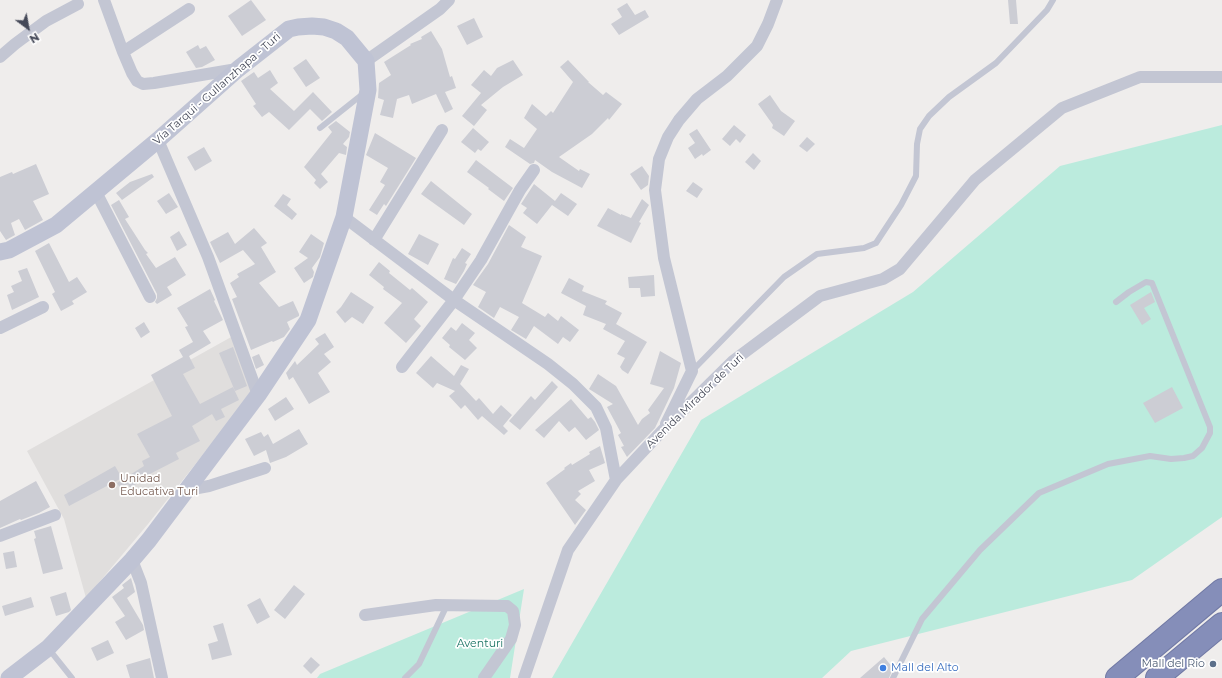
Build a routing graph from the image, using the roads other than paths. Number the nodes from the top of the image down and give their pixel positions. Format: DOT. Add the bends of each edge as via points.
graph roads {
  1 [pos="104,0"];
  2 [pos="449,0"];
  3 [pos="777,0"];
  4 [pos="1053,0"];
  5 [pos="78,4"];
  6 [pos="189,9"];
  7 [pos="123,52"];
  8 [pos="0,57"];
  9 [pos="366,61"];
  10 [pos="238,69"];
  11 [pos="1222,77"];
  12 [pos="368,90"];
  13 [pos="320,128"];
  14 [pos="442,130"];
  15 [pos="158,140"];
  16 [pos="534,170"];
  17 [pos="96,192"];
  18 [pos="344,217"];
  19 [pos="374,240"];
  20 [pos="0,252"];
  21 [pos="150,297"];
  22 [pos="454,300"];
  23 [pos="1116,302"];
  24 [pos="43,307"];
  25 [pos="0,328"];
  26 [pos="402,366"];
  27 [pos="692,370"];
  28 [pos="258,395"];
  29 [pos="662,431"];
  30 [pos="265,468"];
  31 [pos="616,480"];
  32 [pos="187,490"];
  33 [pos="55,515"];
  34 [pos="0,536"];
  35 [pos="132,560"];
  36 [pos="1222,590"];
  37 [pos="447,605"];
  38 [pos="365,615"];
  39 [pos="1222,624"];
  40 [pos="1222,632"];
  41 [pos="48,648"];
  42 [pos="1180,659"];
  43 [pos="9,678"];
  44 [pos="72,678"];
  45 [pos="162,678"];
  46 [pos="404,678"];
  47 [pos="484,678"];
  48 [pos="524,678"];
  49 [pos="893,678"];
  50 [pos="1117,678"];
  51 [pos="1157,678"];
  1 -- 7 [label="street"];
  2 -- 9 [label="street"];
  3 -- 27 [label="street" via="757,46 727,76 697,99 668,137 659,159 655,190 663,251"];
  4 -- 27 [label="lane" via="1047,10 996,63 949,97 929,116 920,129 916,176 876,243 864,248 817,254 784,277"];
  5 -- 8 [label="street" via="46,21"];
  6 -- 7 [label="street"];
  7 -- 10 [label="street" via="137,81 143,84"];
  9 -- 10 [label="main road, Vía Tarqui - Gullanzhapa - Turi" via="347,38 336,31 324,27 298,27 288,29"];
  9 -- 12 [label="main road"];
  10 -- 15 [label="main road, Vía Tarqui - Gullanzhapa - Turi"];
  11 -- 29 [label="street, Avenida Mirador de Turi" via="1140,77 1062,108 975,180 900,269 883,280 820,296 733,361"];
  12 -- 13 [label="lane"];
  12 -- 18 [label="main road"];
  14 -- 19 [label="street"];
  15 -- 17 [label="main road, Vía Tarqui - Gullanzhapa - Turi"];
  15 -- 28 [label="street" via="208,257"];
  16 -- 22 [label="street" via="481,260"];
  17 -- 20 [label="main road, Vía Tarqui - Gullanzhapa - Turi" via="56,225 9,250"];
  17 -- 21 [label="street"];
  18 -- 19 [label="street"];
  18 -- 28 [label="main road" via="308,320"];
  19 -- 22 [label="street"];
  22 -- 26 [label="street"];
  22 -- 31 [label="street" via="548,364 596,407 606,428"];
  23 -- 49 [label="lane" via="1146,282 1152,283 1210,427 1210,433 1202,448 1193,456 1184,458 1150,456 1108,464 1039,493 980,550 922,619"];
  24 -- 25 [label="street"];
  27 -- 29 [label="street"];
  28 -- 32 [label="main road"];
  29 -- 31 [label="street, Avenida Mirador de Turi"];
  30 -- 32 [label="street" via="209,486"];
  31 -- 48 [label="street, Avenida Mirador de Turi" via="568,550"];
  32 -- 35 [label="main road"];
  33 -- 34 [label="street"];
  35 -- 41 [label="main road"];
  35 -- 45 [label="street" via="141,583"];
  36 -- 50 [label="highway"];
  37 -- 38 [label="street"];
  37 -- 46 [label="lane" via="419,664"];
  37 -- 47 [label="street" via="507,606 513,611 515,625 511,639"];
  39 -- 42 [label="highway"];
  40 -- 42 [label="highway"];
  41 -- 43 [label="main road"];
  41 -- 44 [label="lane"];
  42 -- 51 [label="highway"];
}
